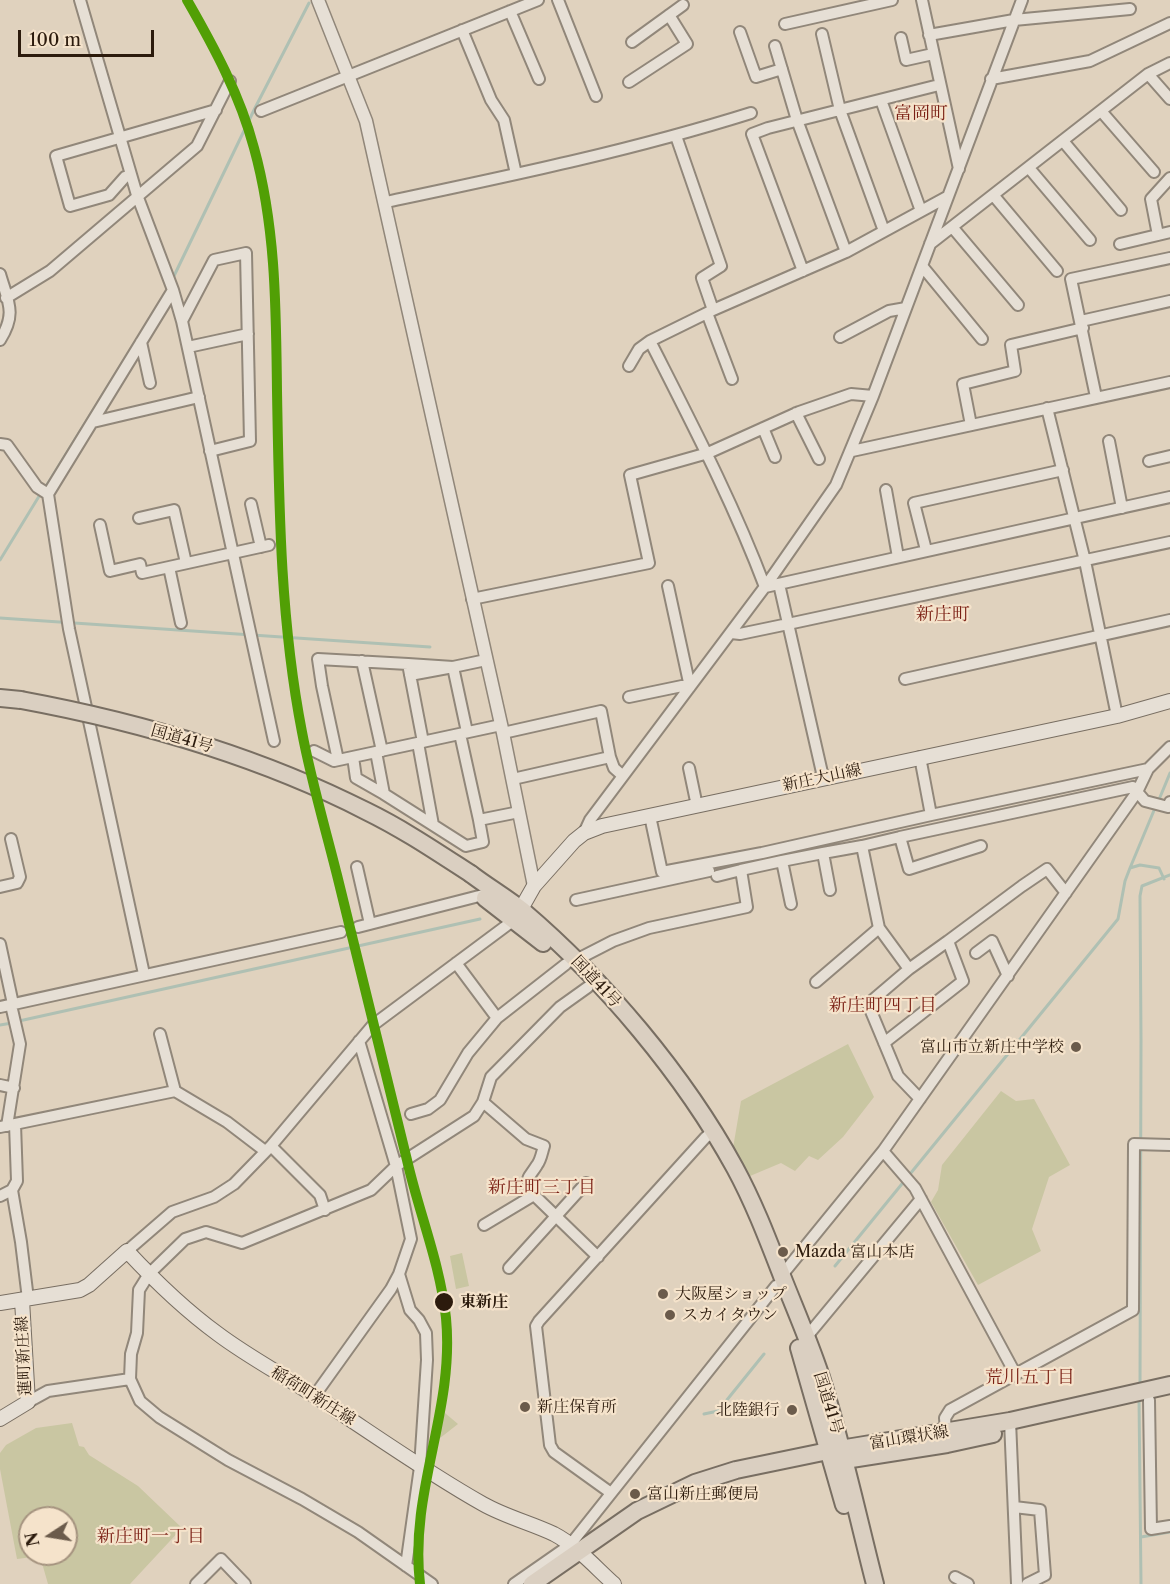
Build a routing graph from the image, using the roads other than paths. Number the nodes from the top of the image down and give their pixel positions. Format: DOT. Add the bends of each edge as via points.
graph roads {
  1 [pos="80,0"];
  2 [pos="319,0"];
  3 [pos="538,0"];
  4 [pos="558,0"];
  5 [pos="892,0"];
  6 [pos="922,0"];
  7 [pos="1022,0"];
  8 [pos="685,2"];
  9 [pos="1130,9"];
  10 [pos="510,11"];
  11 [pos="669,15"];
  12 [pos="1014,20"];
  13 [pos="1170,23"];
  14 [pos="785,24"];
  15 [pos="462,30"];
  16 [pos="740,32"];
  17 [pos="822,34"];
  18 [pos="929,35"];
  19 [pos="901,38"];
  20 [pos="632,42"];
  21 [pos="775,46"];
  22 [pos="933,54"];
  23 [pos="1170,63"];
  24 [pos="782,69"];
  25 [pos="1148,74"];
  26 [pos="349,75"];
  27 [pos="992,79"];
  28 [pos="538,80"];
  29 [pos="230,81"];
  30 [pos="629,82"];
  31 [pos="939,84"];
  32 [pos="596,96"];
  33 [pos="1170,99"];
  34 [pos="881,100"];
  35 [pos="216,110"];
  36 [pos="840,110"];
  37 [pos="261,111"];
  38 [pos="1101,111"];
  39 [pos="751,113"];
  40 [pos="797,120"];
  41 [pos="676,136"];
  42 [pos="121,137"];
  43 [pos="1063,141"];
  44 [pos="1029,168"];
  45 [pos="959,169"];
  46 [pos="1154,172"];
  47 [pos="516,174"];
  48 [pos="131,175"];
  49 [pos="1170,178"];
  50 [pos="137,195"];
  51 [pos="994,196"];
  52 [pos="947,197"];
  53 [pos="386,202"];
  54 [pos="1121,210"];
  55 [pos="921,211"];
  56 [pos="952,228"];
  57 [pos="884,231"];
  58 [pos="1170,232"];
  59 [pos="1158,235"];
  60 [pos="1090,240"];
  61 [pos="930,244"];
  62 [pos="1120,244"];
  63 [pos="846,252"];
  64 [pos="1170,258"];
  65 [pos="922,266"];
  66 [pos="803,271"];
  67 [pos="1057,271"];
  68 [pos="0,274"];
  69 [pos="173,291"];
  70 [pos="1170,301"];
  71 [pos="5,304"];
  72 [pos="1018,305"];
  73 [pos="906,308"];
  74 [pos="710,312"];
  75 [pos="182,321"];
  76 [pos="1082,324"];
  77 [pos="248,334"];
  78 [pos="840,337"];
  79 [pos="982,339"];
  80 [pos="0,340"];
  81 [pos="650,341"];
  82 [pos="141,342"];
  83 [pos="188,347"];
  84 [pos="629,366"];
  85 [pos="732,379"];
  86 [pos="1170,382"];
  87 [pos="150,383"];
  88 [pos="873,396"];
  89 [pos="199,398"];
  90 [pos="1096,398"];
  91 [pos="1047,408"];
  92 [pos="796,413"];
  93 [pos="93,422"];
  94 [pos="971,424"];
  95 [pos="763,428"];
  96 [pos="1109,441"];
  97 [pos="0,444"];
  98 [pos="210,451"];
  99 [pos="852,451"];
  100 [pos="708,453"];
  101 [pos="1170,456"];
  102 [pos="776,457"];
  103 [pos="819,459"];
  104 [pos="1149,461"];
  105 [pos="1063,470"];
  106 [pos="886,490"];
  107 [pos="48,494"];
  108 [pos="1170,497"];
  109 [pos="251,504"];
  110 [pos="1122,508"];
  111 [pos="139,518"];
  112 [pos="1074,518"];
  113 [pos="100,525"];
  114 [pos="1170,542"];
  115 [pos="926,550"];
  116 [pos="232,553"];
  117 [pos="898,556"];
  118 [pos="1085,561"];
  119 [pos="186,563"];
  120 [pos="168,567"];
  121 [pos="779,584"];
  122 [pos="668,586"];
  123 [pos="765,587"];
  124 [pos="472,599"];
  125 [pos="1170,620"];
  126 [pos="181,623"];
  127 [pos="788,624"];
  128 [pos="730,633"];
  129 [pos="1100,636"];
  130 [pos="486,660"];
  131 [pos="362,661"];
  132 [pos="408,664"];
  133 [pos="453,667"];
  134 [pos="410,675"];
  135 [pos="905,679"];
  136 [pos="690,687"];
  137 [pos="629,697"];
  138 [pos="0,698"];
  139 [pos="1170,701"];
  140 [pos="21,705"];
  141 [pos="0,707"];
  142 [pos="1116,716"];
  143 [pos="502,729"];
  144 [pos="464,733"];
  145 [pos="274,741"];
  146 [pos="421,742"];
  147 [pos="1170,747"];
  148 [pos="314,751"];
  149 [pos="379,752"];
  150 [pos="353,757"];
  151 [pos="610,757"];
  152 [pos="920,757"];
  153 [pos="339,760"];
  154 [pos="689,768"];
  155 [pos="1148,770"];
  156 [pos="623,776"];
  157 [pos="823,777"];
  158 [pos="513,779"];
  159 [pos="384,794"];
  160 [pos="1141,797"];
  161 [pos="1166,804"];
  162 [pos="698,806"];
  163 [pos="519,812"];
  164 [pos="931,815"];
  165 [pos="650,816"];
  166 [pos="479,820"];
  167 [pos="434,825"];
  168 [pos="584,833"];
  169 [pos="900,837"];
  170 [pos="12,839"];
  171 [pos="861,846"];
  172 [pos="981,846"];
  173 [pos="823,854"];
  174 [pos="782,861"];
  175 [pos="357,867"];
  176 [pos="741,870"];
  177 [pos="662,872"];
  178 [pos="468,878"];
  179 [pos="655,883"];
  180 [pos="534,886"];
  181 [pos="0,887"];
  182 [pos="830,890"];
  183 [pos="1066,893"];
  184 [pos="483,895"];
  185 [pos="576,900"];
  186 [pos="791,904"];
  187 [pos="518,915"];
  188 [pos="370,924"];
  189 [pos="358,927"];
  190 [pos="879,928"];
  191 [pos="341,932"];
  192 [pos="948,942"];
  193 [pos="0,945"];
  194 [pos="976,953"];
  195 [pos="571,962"];
  196 [pos="456,963"];
  197 [pos="909,969"];
  198 [pos="144,974"];
  199 [pos="1008,976"];
  200 [pos="816,982"];
  201 [pos="588,987"];
  202 [pos="9,1006"];
  203 [pos="497,1017"];
  204 [pos="160,1034"];
  205 [pos="359,1041"];
  206 [pos="884,1043"];
  207 [pos="0,1085"];
  208 [pos="14,1088"];
  209 [pos="175,1091"];
  210 [pos="920,1099"];
  211 [pos="483,1102"];
  212 [pos="411,1114"];
  213 [pos="8,1126"];
  214 [pos="711,1138"];
  215 [pos="1170,1145"];
  216 [pos="268,1148"];
  217 [pos="883,1151"];
  218 [pos="396,1166"];
  219 [pos="586,1183"];
  220 [pos="12,1190"];
  221 [pos="534,1195"];
  222 [pos="0,1196"];
  223 [pos="921,1199"];
  224 [pos="325,1210"];
  225 [pos="556,1216"];
  226 [pos="484,1225"];
  227 [pos="127,1251"];
  228 [pos="598,1257"];
  229 [pos="509,1268"];
  230 [pos="149,1274"];
  231 [pos="399,1274"];
  232 [pos="779,1281"];
  233 [pos="25,1299"];
  234 [pos="0,1303"];
  235 [pos="803,1342"];
  236 [pos="1016,1375"];
  237 [pos="130,1379"];
  238 [pos="1170,1384"];
  239 [pos="315,1395"];
  240 [pos="1170,1396"];
  241 [pos="1140,1397"];
  242 [pos="28,1402"];
  243 [pos="0,1419"];
  244 [pos="1010,1426"];
  245 [pos="946,1431"];
  246 [pos="837,1455"];
  247 [pos="420,1467"];
  248 [pos="611,1493"];
  249 [pos="1014,1507"];
  250 [pos="1170,1526"];
  251 [pos="577,1551"];
  252 [pos="406,1566"];
  253 [pos="955,1577"];
  254 [pos="196,1584"];
  255 [pos="245,1584"];
  256 [pos="432,1584"];
  257 [pos="514,1584"];
  258 [pos="532,1584"];
  259 [pos="548,1584"];
  260 [pos="614,1584"];
  261 [pos="864,1584"];
  262 [pos="875,1584"];
  263 [pos="968,1584"];
  264 [pos="1017,1584"];
  265 [pos="1027,1584"];
  1 -- 42 [label="street"];
  2 -- 26 [label="street"];
  3 -- 10 [label="street"];
  4 -- 32 [label="street"];
  5 -- 14 [label="street"];
  6 -- 18 [label="street"];
  7 -- 12 [label="street"];
  8 -- 11 [label="street"];
  9 -- 12 [label="street"];
  10 -- 15 [label="street"];
  10 -- 28 [label="street"];
  11 -- 20 [label="street"];
  11 -- 30 [label="street" via="687,44"];
  12 -- 18 [label="street"];
  12 -- 27 [label="street"];
  13 -- 27 [label="street" via="1090,61"];
  15 -- 26 [label="street"];
  15 -- 47 [label="street" via="491,100 504,120"];
  16 -- 24 [label="street" via="756,77"];
  17 -- 36 [label="street"];
  18 -- 22 [label="street"];
  19 -- 22 [label="street" via="906,60"];
  21 -- 24 [label="street"];
  22 -- 31 [label="street"];
  23 -- 25 [label="street"];
  24 -- 40 [label="street"];
  25 -- 33 [label="street"];
  25 -- 38 [label="street"];
  26 -- 37 [label="street"];
  26 -- 53 [label="street" via="366,121"];
  27 -- 45 [label="street"];
  29 -- 35 [label="street"];
  31 -- 34 [label="street"];
  31 -- 45 [label="street"];
  34 -- 36 [label="street"];
  34 -- 55 [label="street"];
  35 -- 42 [label="street"];
  35 -- 50 [label="street" via="197,146"];
  36 -- 40 [label="street"];
  36 -- 57 [label="street"];
  38 -- 43 [label="street"];
  38 -- 46 [label="street"];
  39 -- 41 [label="street"];
  40 -- 63 [label="street"];
  40 -- 66 [label="street" via="752,134"];
  41 -- 47 [label="street"];
  41 -- 74 [label="street" via="721,266 702,278"];
  42 -- 48 [label="street"];
  42 -- 48 [label="street" via="56,156 70,206 109,195"];
  43 -- 44 [label="street"];
  43 -- 54 [label="street"];
  44 -- 51 [label="street"];
  44 -- 60 [label="street"];
  45 -- 52 [label="street"];
  47 -- 53 [label="street"];
  48 -- 50 [label="street"];
  49 -- 59 [label="street" via="1150,199"];
  50 -- 69 [label="street"];
  50 -- 71 [label="street" via="50,271"];
  51 -- 56 [label="street"];
  51 -- 67 [label="street"];
  52 -- 55 [label="street"];
  52 -- 61 [label="street"];
  53 -- 124 [label="street"];
  55 -- 57 [label="street"];
  56 -- 61 [label="street"];
  56 -- 72 [label="street"];
  57 -- 63 [label="street"];
  58 -- 59 [label="street"];
  59 -- 62 [label="street"];
  61 -- 65 [label="street"];
  63 -- 66 [label="street"];
  64 -- 76 [label="street" via="1071,279"];
  65 -- 73 [label="street"];
  65 -- 79 [label="street"];
  66 -- 74 [label="street"];
  68 -- 71 [label="street"];
  69 -- 75 [label="street"];
  69 -- 82 [label="street"];
  70 -- 76 [label="street"];
  71 -- 80 [label="street" via="8,326"];
  73 -- 78 [label="street" via="889,311"];
  73 -- 88 [label="street"];
  74 -- 81 [label="street"];
  74 -- 85 [label="street"];
  75 -- 77 [label="street" via="214,260 246,253"];
  75 -- 83 [label="street"];
  76 -- 90 [label="street"];
  76 -- 94 [label="street" via="1011,345 1015,371 963,384"];
  77 -- 83 [label="street"];
  77 -- 98 [label="street" via="250,441"];
  81 -- 84 [label="street" via="639,349"];
  81 -- 100 [label="street"];
  82 -- 87 [label="street"];
  82 -- 93 [label="street"];
  83 -- 89 [label="street"];
  86 -- 90 [label="street"];
  88 -- 92 [label="street" via="851,394"];
  88 -- 99 [label="street"];
  89 -- 93 [label="street"];
  89 -- 98 [label="street"];
  90 -- 91 [label="street"];
  91 -- 94 [label="street"];
  91 -- 105 [label="street"];
  92 -- 95 [label="street"];
  92 -- 103 [label="street"];
  93 -- 107 [label="street"];
  94 -- 99 [label="street"];
  95 -- 100 [label="street"];
  95 -- 102 [label="street"];
  96 -- 110 [label="street"];
  97 -- 107 [label="street" via="6,445 37,487"];
  98 -- 116 [label="street"];
  99 -- 123 [label="street" via="836,485"];
  100 -- 123 [label="street"];
  100 -- 124 [label="street" via="630,475 649,563"];
  101 -- 104 [label="street"];
  105 -- 112 [label="street"];
  105 -- 115 [label="street" via="914,503"];
  106 -- 117 [label="street"];
  107 -- 198 [label="street" via="69,628"];
  108 -- 110 [label="street"];
  109 -- 116 [label="street" via="265,546"];
  110 -- 112 [label="street"];
  111 -- 119 [label="street" via="174,510"];
  112 -- 115 [label="street"];
  112 -- 118 [label="street"];
  113 -- 120 [label="street" via="110,571 140,564 142,573"];
  114 -- 118 [label="street"];
  115 -- 117 [label="street"];
  116 -- 119 [label="street"];
  116 -- 145 [label="street"];
  117 -- 121 [label="street"];
  118 -- 127 [label="street"];
  118 -- 129 [label="street"];
  119 -- 120 [label="street"];
  120 -- 126 [label="street"];
  121 -- 123 [label="street"];
  121 -- 127 [label="street"];
  122 -- 136 [label="street"];
  123 -- 128 [label="street"];
  124 -- 130 [label="street"];
  125 -- 129 [label="street"];
  127 -- 128 [label="street"];
  127 -- 157 [label="street"];
  128 -- 136 [label="street"];
  129 -- 135 [label="street"];
  129 -- 142 [label="street"];
  130 -- 133 [label="street"];
  130 -- 143 [label="street"];
  131 -- 132 [label="street"];
  131 -- 149 [label="street"];
  131 -- 153 [label="street" via="318,659"];
  132 -- 133 [label="street"];
  132 -- 134 [label="street"];
  133 -- 134 [label="street"];
  133 -- 144 [label="street"];
  134 -- 146 [label="street"];
  136 -- 137 [label="street"];
  136 -- 156 [label="street"];
  138 -- 140 [label="main road, 国道41号"];
  139 -- 142 [label="main road, 新庄大山線"];
  140 -- 141 [label="main road, 国道41号"];
  140 -- 178 [label="main road, 国道41号, bridge" via="76,710 251,760 368,811 424,843"];
  142 -- 152 [label="main road, 新庄大山線"];
  143 -- 144 [label="street"];
  143 -- 151 [label="street" via="601,711"];
  143 -- 158 [label="street"];
  144 -- 146 [label="street"];
  144 -- 166 [label="street"];
  146 -- 149 [label="street"];
  146 -- 167 [label="street"];
  147 -- 155 [label="street"];
  148 -- 153 [label="street"];
  149 -- 150 [label="street"];
  149 -- 159 [label="street"];
  150 -- 153 [label="street"];
  150 -- 159 [label="street" via="356,778"];
  151 -- 156 [label="street"];
  151 -- 158 [label="street"];
  152 -- 157 [label="main road, 新庄大山線"];
  152 -- 164 [label="street"];
  154 -- 162 [label="street"];
  155 -- 160 [label="street"];
  155 -- 164 [label="street"];
  156 -- 168 [label="street"];
  157 -- 162 [label="main road, 新庄大山線"];
  158 -- 163 [label="street"];
  159 -- 167 [label="street"];
  160 -- 161 [label="street"];
  160 -- 169 [label="street" via="1133,787"];
  160 -- 183 [label="street"];
  162 -- 165 [label="main road, 新庄大山線"];
  163 -- 166 [label="street"];
  163 -- 180 [label="street"];
  164 -- 177 [label="street"];
  165 -- 168 [label="main road, 新庄大山線"];
  165 -- 177 [label="street"];
  166 -- 167 [label="street" via="483,842 466,846"];
  168 -- 180 [label="main road, 新庄大山線"];
  169 -- 171 [label="street"];
  169 -- 172 [label="street" via="909,868"];
  170 -- 181 [label="street" via="20,877 17,883"];
  171 -- 173 [label="street"];
  171 -- 190 [label="street"];
  173 -- 174 [label="street"];
  173 -- 182 [label="street"];
  174 -- 176 [label="street"];
  174 -- 186 [label="street"];
  175 -- 188 [label="street"];
  176 -- 179 [label="street"];
  176 -- 195 [label="street" via="747,907 649,928 613,940"];
  177 -- 179 [label="street"];
  178 -- 184 [label="main road, 国道41号"];
  178 -- 187 [label="main road, 国道41号"];
  179 -- 185 [label="street"];
  180 -- 187 [label="main road, 新庄大山線"];
  183 -- 192 [label="street" via="1047,869"];
  183 -- 199 [label="street"];
  184 -- 187 [label="main road, 国道41号"];
  184 -- 188 [label="street"];
  187 -- 195 [label="main road, 国道41号"];
  187 -- 196 [label="street"];
  188 -- 189 [label="street"];
  190 -- 197 [label="street"];
  190 -- 200 [label="street"];
  191 -- 198 [label="street"];
  192 -- 197 [label="street"];
  192 -- 206 [label="street" via="963,981"];
  193 -- 202 [label="street"];
  194 -- 199 [label="street" via="992,941"];
  195 -- 201 [label="main road, 国道41号"];
  195 -- 203 [label="street"];
  195 -- 214 [label="main road, 国道41号" via="670,1068"];
  196 -- 203 [label="street"];
  196 -- 205 [label="street" via="378,1021"];
  197 -- 206 [label="street" via="868,1004"];
  198 -- 202 [label="street"];
  199 -- 210 [label="street"];
  201 -- 211 [label="street" via="560,1007 491,1077"];
  201 -- 214 [label="main road, 国道41号" via="632,1036"];
  202 -- 208 [label="street" via="20,1044"];
  203 -- 212 [label="street" via="468,1053 440,1100"];
  204 -- 209 [label="street"];
  205 -- 216 [label="street"];
  205 -- 218 [label="street"];
  206 -- 210 [label="street" via="898,1076"];
  207 -- 208 [label="street"];
  208 -- 213 [label="street"];
  209 -- 213 [label="street"];
  209 -- 216 [label="street"];
  210 -- 217 [label="street"];
  211 -- 218 [label="street" via="474,1116"];
  211 -- 221 [label="street" via="526,1139 544,1146 539,1164 528,1176 527,1183"];
  213 -- 220 [label="street" via="17,1181"];
  214 -- 228 [label="street" via="673,1183 663,1184"];
  214 -- 232 [label="main road, 国道41号"];
  215 -- 236 [label="street" via="1134,1144 1133,1310"];
  216 -- 224 [label="street" via="320,1195"];
  216 -- 227 [label="street" via="234,1184 214,1197 172,1212"];
  217 -- 223 [label="street"];
  217 -- 232 [label="street"];
  218 -- 224 [label="street" via="371,1190"];
  218 -- 231 [label="street" via="411,1239"];
  219 -- 225 [label="street"];
  220 -- 222 [label="street"];
  220 -- 233 [label="street"];
  221 -- 225 [label="street"];
  221 -- 226 [label="street"];
  223 -- 235 [label="street"];
  223 -- 236 [label="street"];
  224 -- 230 [label="street" via="242,1243 206,1232 185,1239"];
  225 -- 228 [label="street"];
  225 -- 229 [label="street"];
  227 -- 230 [label="main road, 稲荷町新庄線"];
  227 -- 233 [label="main road" via="80,1290"];
  228 -- 248 [label="street" via="536,1326 550,1445 554,1452"];
  230 -- 237 [label="street" via="139,1290"];
  230 -- 239 [label="main road, 稲荷町新庄線" via="219,1335"];
  231 -- 239 [label="street"];
  231 -- 247 [label="street" via="410,1310 426,1333"];
  232 -- 235 [label="main road, 国道41号"];
  232 -- 248 [label="street"];
  233 -- 234 [label="main road, 蓮町新庄線"];
  233 -- 242 [label="main road, 蓮町新庄線"];
  235 -- 246 [label="main road, 国道41号"];
  236 -- 245 [label="street" via="950,1410 945,1418"];
  237 -- 242 [label="street" via="48,1391"];
  237 -- 252 [label="street" via="140,1401 159,1417 330,1516"];
  238 -- 241 [label="main road, 富山環状線"];
  239 -- 247 [label="main road, 稲荷町新庄線"];
  240 -- 241 [label="main road, 富山環状線"];
  241 -- 244 [label="main road, 富山環状線"];
  241 -- 250 [label="street" via="1151,1529"];
  242 -- 243 [label="main road, 蓮町新庄線"];
  244 -- 245 [label="main road, 富山環状線"];
  244 -- 246 [label="main road, 富山環状線" via="947,1444"];
  244 -- 249 [label="street"];
  245 -- 246 [label="main road, 富山環状線"];
  246 -- 251 [label="main road, 富山環状線" via="705,1490"];
  246 -- 261 [label="main road, 国道41号"];
  246 -- 262 [label="main road, 国道41号"];
  247 -- 251 [label="main road, 稲荷町新庄線" via="511,1519 554,1534"];
  247 -- 252 [label="street"];
  248 -- 251 [label="street"];
  249 -- 264 [label="street"];
  249 -- 265 [label="street" via="1040,1510 1045,1575"];
  251 -- 257 [label="street"];
  251 -- 258 [label="main road, 富山環状線"];
  251 -- 259 [label="main road, 富山環状線"];
  251 -- 260 [label="main road, 稲荷町新庄線"];
  252 -- 256 [label="street"];
  253 -- 263 [label="street"];
  254 -- 255 [label="street" via="221,1559"];
}
